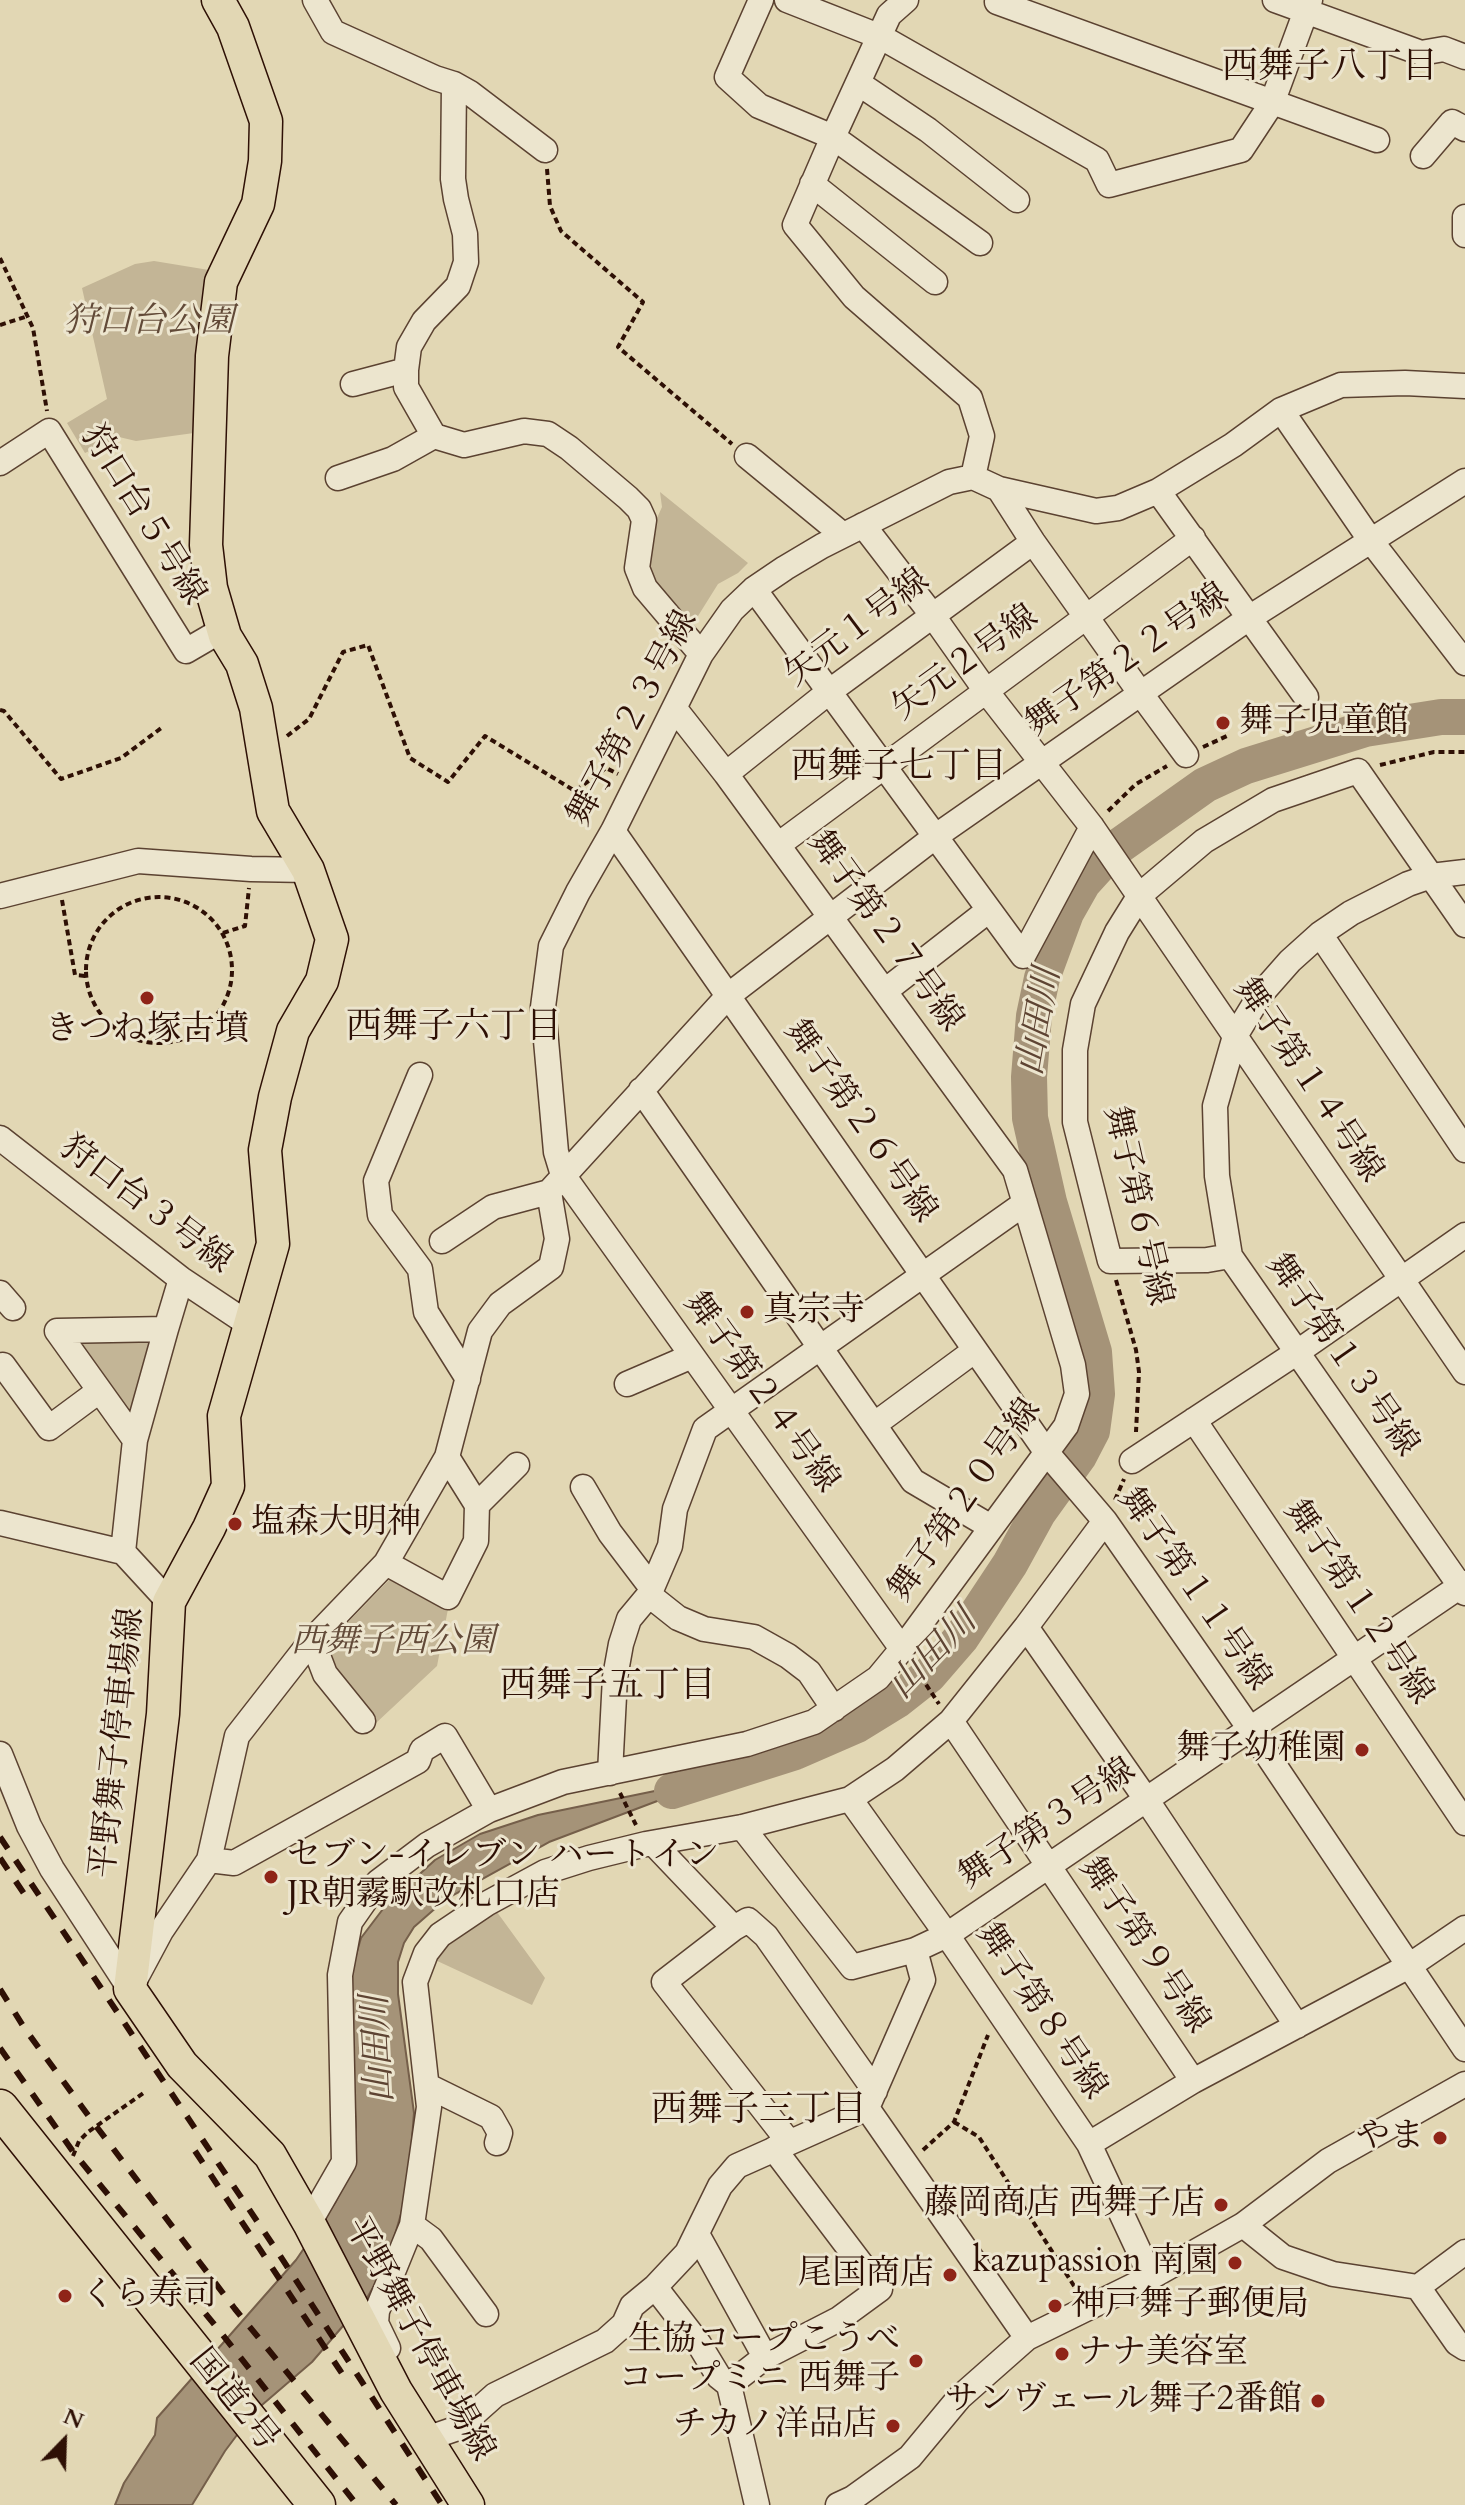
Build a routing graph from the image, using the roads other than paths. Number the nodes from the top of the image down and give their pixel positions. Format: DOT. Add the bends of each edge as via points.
graph roads {
  1 [pos="218,0"];
  2 [pos="315,0"];
  3 [pos="761,0"];
  4 [pos="787,0"];
  5 [pos="906,0"];
  6 [pos="1275,0"];
  7 [pos="997,2"];
  8 [pos="1308,6"];
  9 [pos="881,37"];
  10 [pos="1465,57"];
  11 [pos="858,83"];
  12 [pos="454,84"];
  13 [pos="1272,103"];
  14 [pos="1465,129"];
  15 [pos="833,137"];
  16 [pos="1377,140"];
  17 [pos="545,150"];
  18 [pos="1423,156"];
  19 [pos="812,184"];
  20 [pos="1017,200"];
  21 [pos="1465,217"];
  22 [pos="1465,235"];
  23 [pos="980,243"];
  24 [pos="935,282"];
  25 [pos="406,370"];
  26 [pos="353,384"];
  27 [pos="1465,386"];
  28 [pos="1281,410"];
  29 [pos="434,436"];
  30 [pos="747,456"];
  31 [pos="0,463"];
  32 [pos="973,477"];
  33 [pos="338,478"];
  34 [pos="1465,481"];
  35 [pos="999,489"];
  36 [pos="1158,491"];
  37 [pos="853,530"];
  38 [pos="1193,538"];
  39 [pos="1371,541"];
  40 [pos="1033,542"];
  41 [pos="754,589"];
  42 [pos="933,616"];
  43 [pos="1088,617"];
  44 [pos="1249,618"];
  45 [pos="222,630"];
  46 [pos="701,654"];
  47 [pos="1465,663"];
  48 [pos="830,691"];
  49 [pos="986,691"];
  50 [pos="1141,694"];
  51 [pos="1306,697"];
  52 [pos="675,709"];
  53 [pos="1186,755"];
  54 [pos="1043,763"];
  55 [pos="884,765"];
  56 [pos="726,774"];
  57 [pos="1092,827"];
  58 [pos="613,831"];
  59 [pos="936,836"];
  60 [pos="778,845"];
  61 [pos="308,870"];
  62 [pos="1465,872"];
  63 [pos="1431,876"];
  64 [pos="1140,895"];
  65 [pos="0,896"];
  66 [pos="989,910"];
  67 [pos="831,917"];
  68 [pos="1465,925"];
  69 [pos="1320,934"];
  70 [pos="885,991"];
  71 [pos="729,995"];
  72 [pos="1235,1036"];
  73 [pos="420,1075"];
  74 [pos="641,1090"];
  75 [pos="0,1138"];
  76 [pos="1465,1150"];
  77 [pos="556,1184"];
  78 [pos="1025,1203"];
  79 [pos="1465,1235"];
  80 [pos="442,1241"];
  81 [pos="1230,1256"];
  82 [pos="1110,1261"];
  83 [pos="924,1275"];
  84 [pos="181,1279"];
  85 [pos="1401,1280"];
  86 [pos="250,1325"];
  87 [pos="166,1329"];
  88 [pos="821,1346"];
  89 [pos="974,1351"];
  90 [pos="1296,1353"];
  91 [pos="692,1356"];
  92 [pos="3,1365"];
  93 [pos="1465,1372"];
  94 [pos="468,1379"];
  95 [pos="627,1384"];
  96 [pos="99,1391"];
  97 [pos="731,1411"];
  98 [pos="1194,1420"];
  99 [pos="875,1424"];
  100 [pos="135,1440"];
  101 [pos="1047,1453"];
  102 [pos="447,1457"];
  103 [pos="1132,1461"];
  104 [pos="517,1465"];
  105 [pos="583,1487"];
  106 [pos="477,1505"];
  107 [pos="1105,1521"];
  108 [pos="0,1523"];
  109 [pos="991,1527"];
  110 [pos="123,1552"];
  111 [pos="386,1563"];
  112 [pos="1463,1587"];
  113 [pos="650,1591"];
  114 [pos="169,1602"];
  115 [pos="1026,1627"];
  116 [pos="312,1640"];
  117 [pos="902,1649"];
  118 [pos="1353,1659"];
  119 [pos="834,1709"];
  120 [pos="363,1721"];
  121 [pos="951,1721"];
  122 [pos="1250,1729"];
  123 [pos="0,1754"];
  124 [pos="610,1773"];
  125 [pos="850,1799"];
  126 [pos="1146,1799"];
  127 [pos="489,1810"];
  128 [pos="1465,1823"];
  129 [pos="742,1827"];
  130 [pos="650,1844"];
  131 [pos="209,1860"];
  132 [pos="1049,1866"];
  133 [pos="734,1928"];
  134 [pos="1465,1928"];
  135 [pos="947,1935"];
  136 [pos="915,1950"];
  137 [pos="1409,1966"];
  138 [pos="130,1989"];
  139 [pos="1297,2026"];
  140 [pos="1465,2049"];
  141 [pos="1193,2081"];
  142 [pos="1465,2084"];
  143 [pos="428,2086"];
  144 [pos="871,2099"];
  145 [pos="0,2108"];
  146 [pos="497,2143"];
  147 [pos="1089,2144"];
  148 [pos="782,2145"];
  149 [pos="309,2223"];
  150 [pos="412,2225"];
  151 [pos="1243,2225"];
  152 [pos="697,2234"];
  153 [pos="1465,2252"];
  154 [pos="1151,2277"];
  155 [pos="655,2287"];
  156 [pos="1418,2287"];
  157 [pos="486,2314"];
  158 [pos="1027,2338"];
  159 [pos="1465,2348"];
  160 [pos="765,2357"];
  161 [pos="729,2385"];
  162 [pos="396,2391"];
  163 [pos="426,2439"];
  164 [pos="849,2503"];
  165 [pos="317,2505"];
  166 [pos="468,2505"];
  167 [pos="757,2505"];
  1 -- 45 [label="main road, 平野舞子停車場線" via="266,121 258,204 221,282 212,356 206,545"];
  2 -- 12 [label="street" via="333,32"];
  3 -- 15 [label="street" via="727,77 759,106"];
  4 -- 9 [label="street"];
  5 -- 9 [label="street" via="889,15"];
  6 -- 8 [label="street"];
  7 -- 13 [label="street"];
  8 -- 10 [label="street" via="1421,53 1444,49"];
  8 -- 13 [label="street"];
  9 -- 11 [label="street"];
  9 -- 13 [label="street" via="1097,160 1109,185 1241,150"];
  11 -- 15 [label="street"];
  11 -- 20 [label="street"];
  12 -- 17 [label="street"];
  12 -- 25 [label="street" via="453,179 466,262 458,286 424,321 409,347"];
  13 -- 16 [label="street"];
  14 -- 18 [label="street" via="1452,122"];
  15 -- 19 [label="street"];
  15 -- 23 [label="street"];
  19 -- 24 [label="street"];
  19 -- 32 [label="street" via="795,225 854,297 970,398 982,436"];
  21 -- 22 [label="street"];
  25 -- 26 [label="street"];
  25 -- 29 [label="street" via="406,387"];
  27 -- 28 [label="street" via="1341,385"];
  28 -- 36 [label="street"];
  28 -- 39 [label="street"];
  29 -- 33 [label="street" via="393,459"];
  29 -- 46 [label="street" via="464,445 524,431 548,434 569,448 639,509 644,520 637,568 645,588"];
  30 -- 37 [label="street, 舞子第１４号線"];
  31 -- 45 [label="street, 狩口台５号線" via="49,431 186,651"];
  32 -- 35 [label="street"];
  32 -- 37 [label="street, 舞子第２３号線" via="949,482"];
  34 -- 39 [label="street, 舞子第２２号線"];
  35 -- 36 [label="street" via="1096,511"];
  35 -- 40 [label="street"];
  36 -- 38 [label="street"];
  37 -- 41 [label="street, 舞子第２３号線"];
  37 -- 42 [label="street, 舞子第１４号線"];
  38 -- 43 [label="street, 矢元２号線"];
  38 -- 44 [label="street"];
  39 -- 44 [label="street, 舞子第２２号線"];
  39 -- 47 [label="street"];
  40 -- 42 [label="street, 矢元１号線"];
  40 -- 43 [label="street"];
  41 -- 46 [label="street, 舞子第２３号線"];
  41 -- 48 [label="street"];
  42 -- 48 [label="street, 矢元１号線"];
  42 -- 49 [label="street, 舞子第１４号線"];
  43 -- 49 [label="street, 矢元２号線"];
  43 -- 50 [label="street"];
  44 -- 50 [label="street, 舞子第２２号線"];
  44 -- 51 [label="street"];
  45 -- 61 [label="main road, 平野舞子停車場線" via="242,664 256,708 273,811"];
  46 -- 52 [label="street, 舞子第２３号線"];
  48 -- 55 [label="street"];
  48 -- 56 [label="street, 矢元１号線"];
  49 -- 54 [label="street, 舞子第１４号線"];
  49 -- 55 [label="street, 矢元２号線"];
  50 -- 53 [label="street"];
  50 -- 54 [label="street, 舞子第２２号線"];
  52 -- 56 [label="street, 舞子第２７号線"];
  52 -- 58 [label="street, 舞子第２３号線"];
  54 -- 57 [label="street, 舞子第１４号線"];
  54 -- 59 [label="street, 舞子第２２号線"];
  55 -- 59 [label="street"];
  55 -- 60 [label="street, 矢元２号線"];
  56 -- 60 [label="street, 舞子第２７号線"];
  57 -- 64 [label="street, 舞子第１４号線"];
  57 -- 66 [label="street" via="1023,956"];
  58 -- 71 [label="street, 舞子第２６号線"];
  58 -- 77 [label="street, 舞子第２３号線" via="551,946 543,1007"];
  59 -- 66 [label="street"];
  59 -- 67 [label="street, 舞子第２２号線"];
  60 -- 67 [label="street, 舞子第２７号線"];
  61 -- 65 [label="street" via="138,861"];
  61 -- 86 [label="main road, 平野舞子停車場線" via="332,939 322,981 293,1031 275,1097 265,1150 273,1244"];
  62 -- 63 [label="street"];
  63 -- 64 [label="street, 舞子第６号線" via="1358,771 1273,800 1204,841"];
  63 -- 68 [label="street"];
  63 -- 69 [label="street" via="1351,913"];
  64 -- 72 [label="street, 舞子第１４号線"];
  64 -- 82 [label="street, 舞子第６号線" via="1083,1004 1075,1050 1075,1122"];
  66 -- 70 [label="street"];
  67 -- 70 [label="street, 舞子第２７号線"];
  67 -- 71 [label="street, 舞子第２２号線"];
  69 -- 72 [label="street" via="1260,995"];
  69 -- 76 [label="street"];
  70 -- 78 [label="street, 舞子第２７号線" via="1015,1170"];
  71 -- 74 [label="street, 舞子第２２号線"];
  71 -- 83 [label="street, 舞子第２６号線"];
  72 -- 81 [label="street" via="1215,1106 1217,1176"];
  72 -- 85 [label="street, 舞子第１４号線"];
  73 -- 94 [label="street" via="376,1181 380,1215 420,1269 426,1312"];
  74 -- 77 [label="street, 舞子第２２号線"];
  74 -- 88 [label="street"];
  75 -- 84 [label="street, 狩口台３号線"];
  77 -- 80 [label="street" via="493,1207"];
  77 -- 91 [label="street, 舞子第２４号線"];
  77 -- 94 [label="street, 舞子第２３号線" via="557,1239 551,1267 500,1304 480,1331"];
  78 -- 83 [label="street"];
  78 -- 101 [label="street, 舞子第２０号線" via="1077,1394 1066,1426"];
  79 -- 85 [label="street"];
  81 -- 82 [label="street, 舞子第１３号線"];
  81 -- 90 [label="street, 舞子第１３号線"];
  83 -- 88 [label="street"];
  83 -- 89 [label="street, 舞子第２６号線"];
  84 -- 86 [label="street, 狩口台３号線"];
  84 -- 87 [label="street"];
  85 -- 90 [label="street"];
  85 -- 93 [label="street, 舞子第１４号線"];
  86 -- 114 [label="main road, 平野舞子停車場線" via="224,1416 228,1486"];
  87 -- 96 [label="street" via="57,1331"];
  87 -- 100 [label="street"];
  88 -- 97 [label="street"];
  88 -- 99 [label="street"];
  89 -- 99 [label="street"];
  89 -- 101 [label="street, 舞子第２６号線"];
  90 -- 98 [label="street"];
  90 -- 112 [label="street, 舞子第１３号線"];
  91 -- 95 [label="street"];
  91 -- 97 [label="street, 舞子第２４号線"];
  92 -- 96 [label="street" via="49,1428"];
  94 -- 102 [label="street, 舞子第２３号線"];
  96 -- 100 [label="street"];
  97 -- 113 [label="street" via="705,1429 675,1509 670,1546"];
  97 -- 117 [label="street, 舞子第２４号線"];
  98 -- 103 [label="street"];
  98 -- 118 [label="street, 舞子第１２号線"];
  99 -- 109 [label="street" via="913,1481"];
  100 -- 110 [label="street"];
  101 -- 107 [label="street, 舞子第１１号線"];
  101 -- 109 [label="street, 舞子第２０号線"];
  102 -- 106 [label="street"];
  102 -- 111 [label="street, 舞子第２３号線"];
  104 -- 106 [label="street"];
  105 -- 113 [label="street"];
  106 -- 111 [label="street" via="476,1541 448,1597"];
  107 -- 115 [label="street"];
  107 -- 122 [label="street, 舞子第１１号線"];
  108 -- 110 [label="street"];
  109 -- 117 [label="street, 舞子第２０号線"];
  110 -- 114 [label="street"];
  111 -- 116 [label="street, 舞子第２３号線"];
  112 -- 118 [label="street, 舞子第３号線"];
  113 -- 119 [label="street" via="678,1618 704,1629 754,1637 788,1656 809,1672"];
  113 -- 124 [label="street" via="629,1619 621,1644"];
  114 -- 138 [label="main road, 平野舞子停車場線" via="163,1714"];
  115 -- 121 [label="street"];
  115 -- 126 [label="street"];
  116 -- 120 [label="street" via="325,1674"];
  116 -- 131 [label="street, 舞子第２３号線" via="237,1736"];
  117 -- 119 [label="street, 舞子第２０号線" via="878,1678"];
  118 -- 122 [label="street, 舞子第３号線"];
  118 -- 128 [label="street, 舞子第１２号線"];
  119 -- 124 [label="street, 舞子第２０号線" via="814,1722 747,1744"];
  121 -- 125 [label="street"];
  121 -- 132 [label="street, 舞子第９号線"];
  122 -- 126 [label="street, 舞子第３号線"];
  122 -- 137 [label="street, 舞子第１１号線"];
  123 -- 138 [label="street" via="52,1869"];
  124 -- 127 [label="street, 舞子第２０号線" via="563,1782"];
  125 -- 129 [label="street"];
  125 -- 135 [label="street, 舞子第８号線"];
  126 -- 132 [label="street, 舞子第３号線"];
  126 -- 139 [label="street"];
  127 -- 131 [label="street" via="445,1736 422,1750 418,1761 234,1863"];
  127 -- 149 [label="street, 舞子第２０号線" via="427,1845 378,1882 350,1922 339,2001 344,2162"];
  129 -- 130 [label="street"];
  129 -- 136 [label="street, 舞子第３号線" via="852,1967"];
  130 -- 133 [label="street"];
  130 -- 143 [label="street" via="545,1872 440,1935 415,1982"];
  131 -- 138 [label="street"];
  132 -- 135 [label="street, 舞子第３号線"];
  132 -- 141 [label="street, 舞子第９号線"];
  133 -- 144 [label="street" via="748,1920 766,1936"];
  133 -- 148 [label="street" via="664,1982"];
  134 -- 137 [label="street"];
  135 -- 136 [label="street, 舞子第３号線"];
  135 -- 147 [label="street, 舞子第８号線"];
  136 -- 144 [label="street" via="923,1980"];
  137 -- 139 [label="street"];
  137 -- 140 [label="street, 舞子第１１号線"];
  138 -- 149 [label="main road, 平野舞子停車場線" via="182,2065 270,2155"];
  139 -- 141 [label="street"];
  141 -- 147 [label="street"];
  142 -- 151 [label="street" via="1328,2161"];
  143 -- 146 [label="street" via="491,2117 500,2133"];
  143 -- 150 [label="street"];
  144 -- 148 [label="street"];
  144 -- 158 [label="street" via="906,2164"];
  145 -- 165 [label="highway, 国道2号"];
  147 -- 154 [label="street, 舞子第８号線"];
  148 -- 152 [label="street" via="737,2166 720,2186"];
  148 -- 160 [label="street" via="880,2289 839,2319"];
  149 -- 162 [label="main road, 平野舞子停車場線"];
  150 -- 157 [label="street" via="431,2239"];
  150 -- 162 [label="street" via="377,2311 376,2323 400,2371"];
  151 -- 154 [label="street"];
  151 -- 156 [label="street" via="1283,2257 1333,2274"];
  152 -- 155 [label="street"];
  152 -- 160 [label="street"];
  153 -- 156 [label="street"];
  154 -- 158 [label="street"];
  155 -- 161 [label="street"];
  155 -- 163 [label="street" via="605,2341 495,2395 458,2428"];
  156 -- 159 [label="street"];
  158 -- 164 [label="street" via="959,2398 910,2457"];
  160 -- 161 [label="street"];
  161 -- 167 [label="street"];
  162 -- 163 [label="main road, 平野舞子停車場線"];
  163 -- 166 [label="main road, 平野舞子停車場線"];
}
